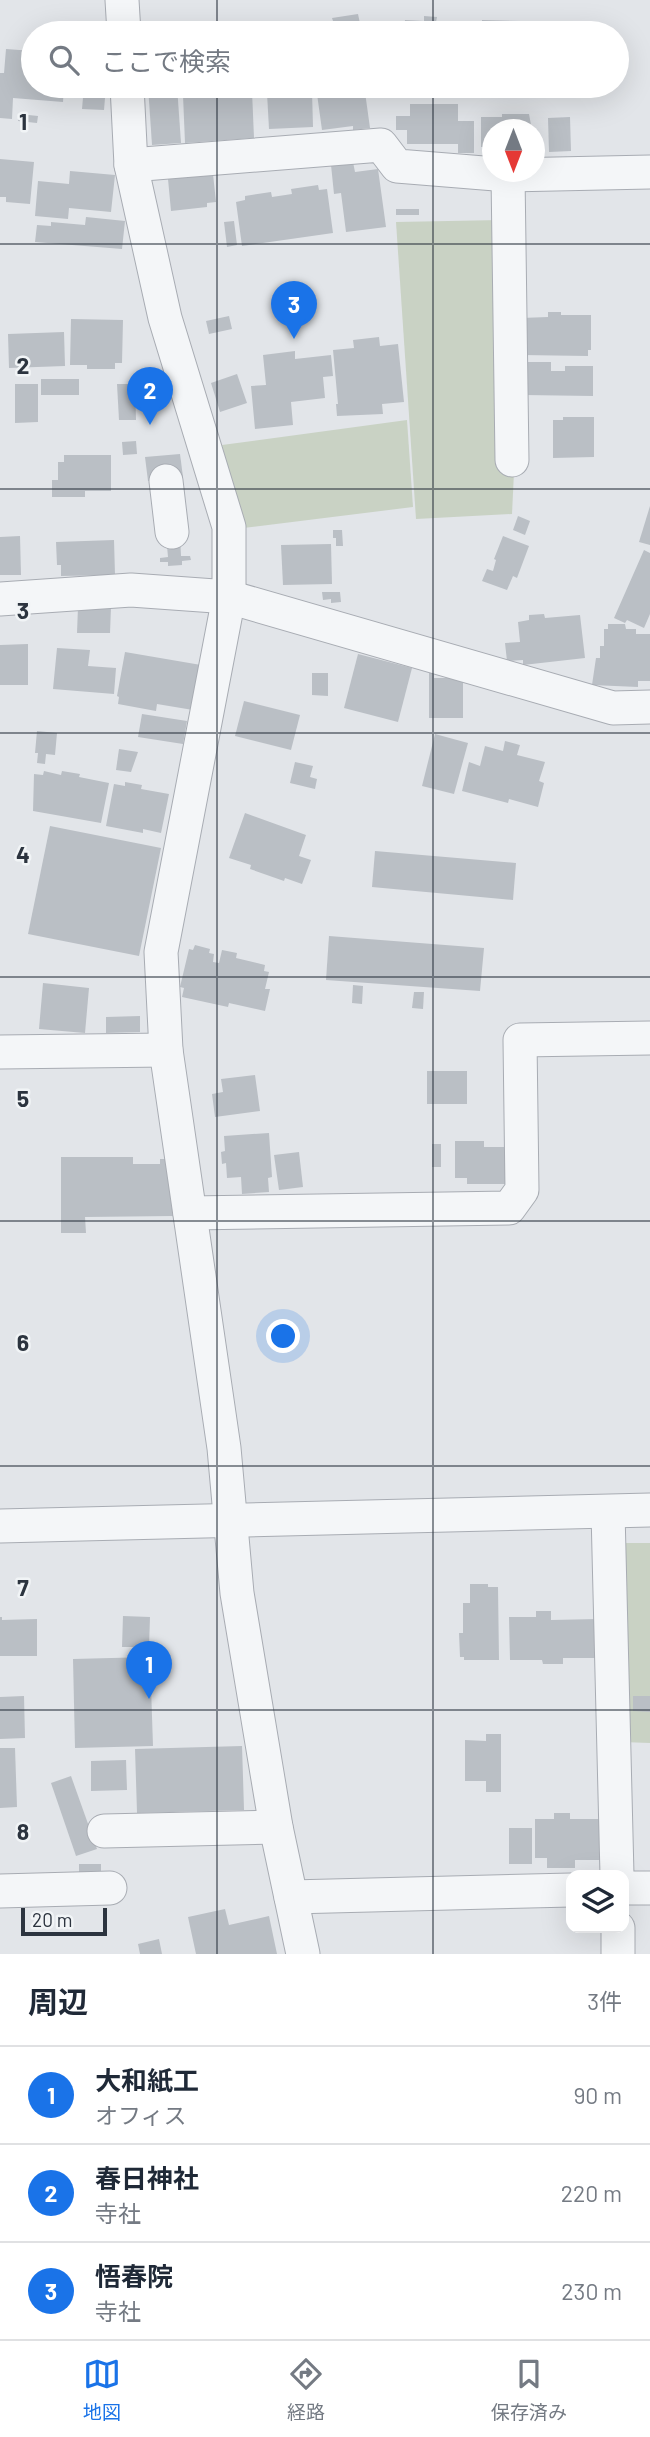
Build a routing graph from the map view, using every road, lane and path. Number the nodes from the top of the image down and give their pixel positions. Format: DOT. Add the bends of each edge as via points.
graph roads {
  1 [pos="122,0"];
  2 [pos="123,21"];
  3 [pos="128,98"];
  4 [pos="131,165"];
  5 [pos="650,172"];
  6 [pos="482,173"];
  7 [pos="545,174"];
  8 [pos="508,182"];
  9 [pos="512,460"];
  10 [pos="166,481"];
  11 [pos="172,532"];
  12 [pos="229,597"];
  13 [pos="0,599"];
  14 [pos="650,707"];
  15 [pos="650,1038"];
  16 [pos="166,1050"];
  17 [pos="0,1052"];
  18 [pos="190,1213"];
  19 [pos="650,1510"];
  20 [pos="608,1512"];
  21 [pos="230,1520"];
  22 [pos="0,1526"];
  23 [pos="276,1827"];
  24 [pos="104,1831"];
  25 [pos="617,1870"];
  26 [pos="110,1888"];
  27 [pos="629,1888"];
  28 [pos="650,1888"];
  29 [pos="566,1890"];
  30 [pos="0,1891"];
  31 [pos="292,1897"];
  32 [pos="618,1933"];
  33 [pos="303,1954"];
  34 [pos="618,1954"];
  1 -- 2 [label="street"];
  3 -- 4 [label="street"];
  4 -- 6 [label="street" via="381,145 397,166"];
  4 -- 12 [label="street" via="165,318 229,527"];
  5 -- 7 [label="street"];
  8 -- 9 [label="street"];
  10 -- 11 [label="street"];
  12 -- 13 [label="street" via="131,590"];
  12 -- 14 [label="street" via="613,708"];
  12 -- 16 [label="street" via="161,952"];
  15 -- 18 [label="street" via="520,1040 522,1190 509,1208"];
  16 -- 17 [label="street"];
  16 -- 18 [label="street"];
  18 -- 21 [label="street"];
  19 -- 20 [label="street"];
  20 -- 21 [label="street"];
  20 -- 25 [label="street"];
  21 -- 22 [label="street"];
  21 -- 23 [label="street" via="237,1592"];
  23 -- 24 [label="street"];
  23 -- 31 [label="street"];
  26 -- 30 [label="street"];
  27 -- 28 [label="street"];
  29 -- 31 [label="street"];
  31 -- 33 [label="street"];
  32 -- 34 [label="street"];
}
